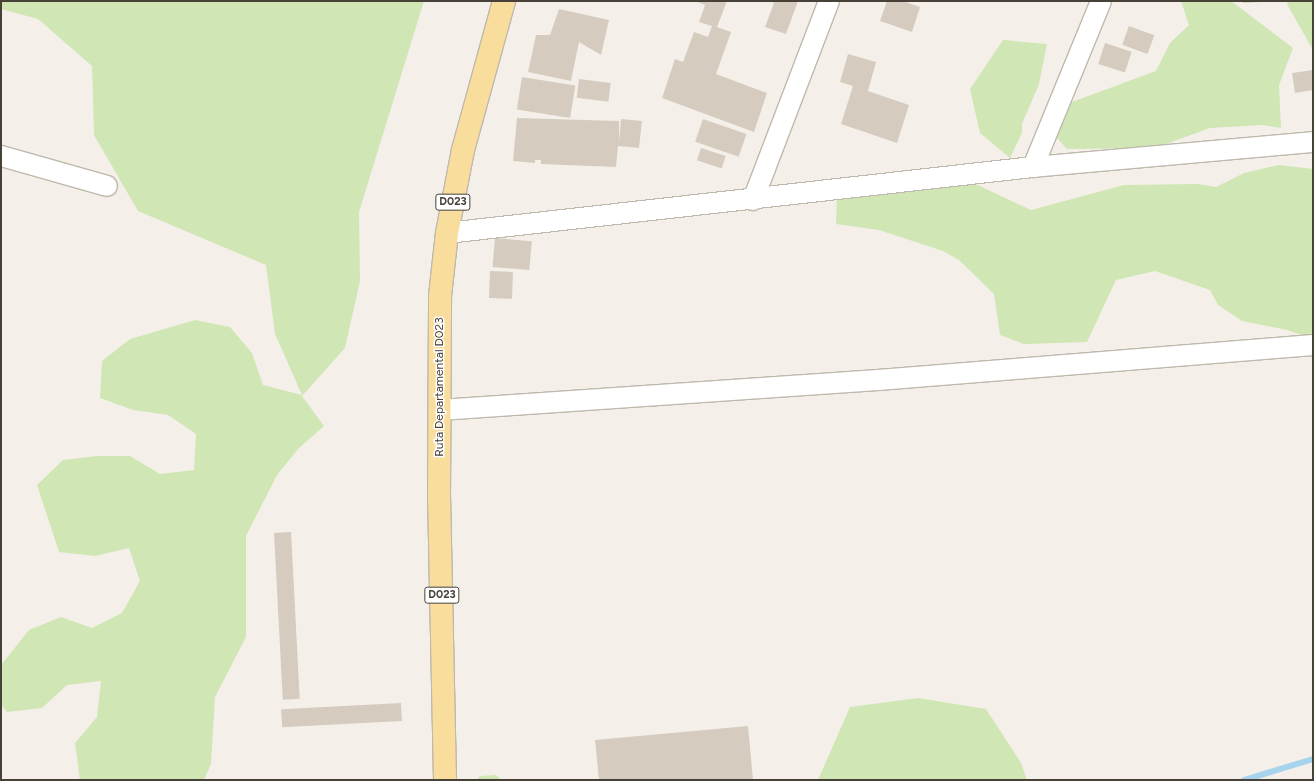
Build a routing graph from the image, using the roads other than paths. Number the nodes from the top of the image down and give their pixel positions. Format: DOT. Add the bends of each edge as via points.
graph roads {
  1 [pos="504,1"];
  2 [pos="829,1"];
  3 [pos="1101,1"];
  4 [pos="1313,142"];
  5 [pos="1,156"];
  6 [pos="1033,167"];
  7 [pos="107,186"];
  8 [pos="753,200"];
  9 [pos="447,233"];
  10 [pos="1313,345"];
  11 [pos="440,410"];
  12 [pos="445,780"];
  1 -- 9 [label="main road, Ruta Departamental D023 / D023" via="462,150"];
  2 -- 8 [label="street"];
  3 -- 6 [label="street"];
  4 -- 6 [label="street"];
  5 -- 7 [label="street"];
  6 -- 8 [label="street"];
  8 -- 9 [label="street"];
  9 -- 11 [label="main road, Ruta Departamental D023 / D023" via="440,296"];
  10 -- 11 [label="street" via="871,380"];
  11 -- 12 [label="main road, Ruta Departamental D023 / D023" via="439,499"];
}
